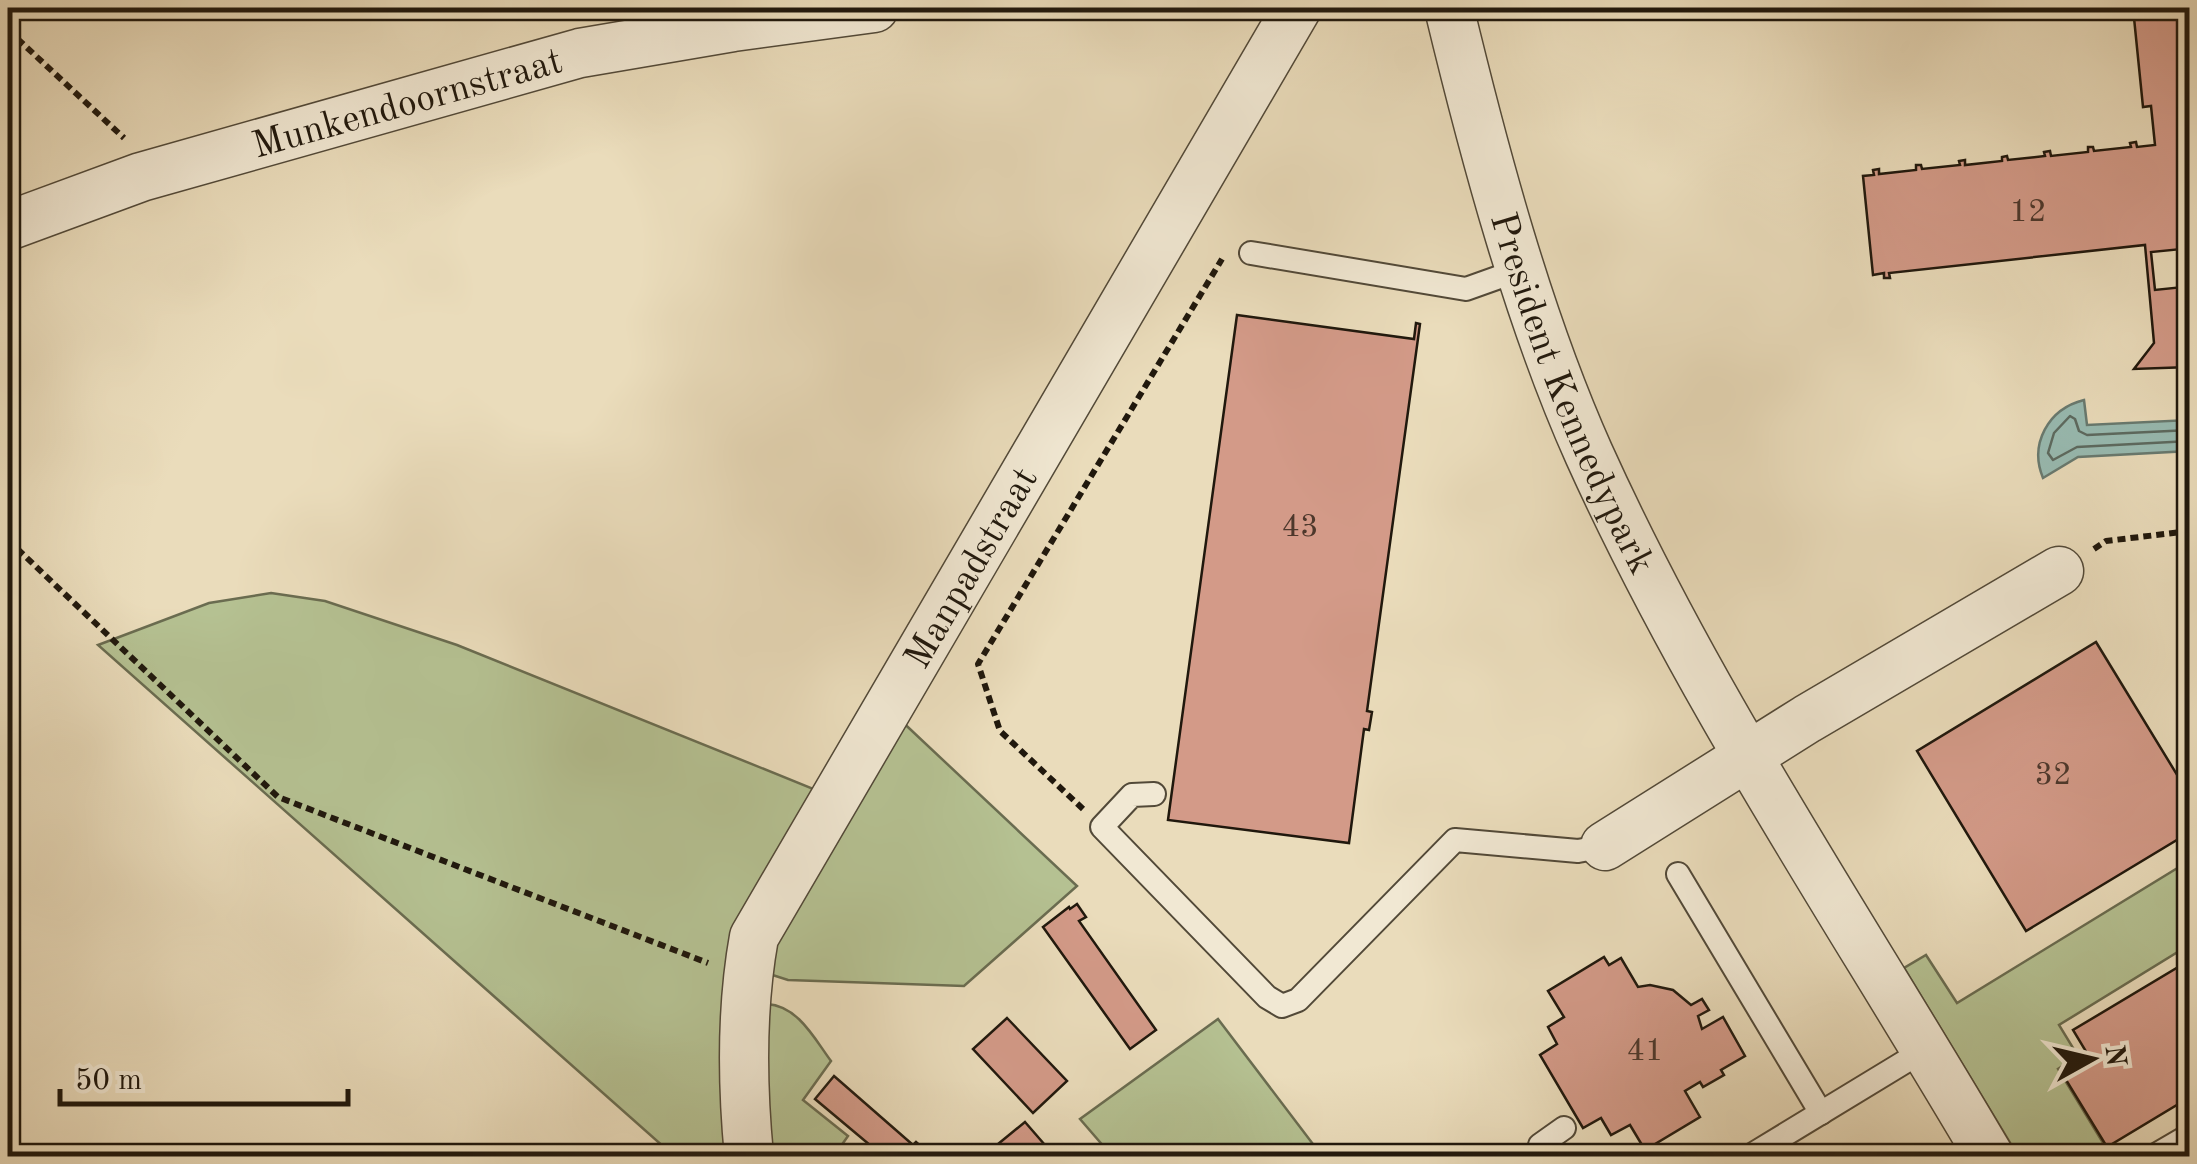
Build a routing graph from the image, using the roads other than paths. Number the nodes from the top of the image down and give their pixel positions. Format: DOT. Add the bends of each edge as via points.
graph roads {
  1 [pos="874,8"];
  2 [pos="1297,8"];
  3 [pos="1449,8"];
  4 [pos="8,226"];
  5 [pos="1251,253"];
  6 [pos="1522,269"];
  7 [pos="2058,571"];
  8 [pos="1748,757"];
  9 [pos="1154,794"];
  10 [pos="1605,846"];
  11 [pos="1678,874"];
  12 [pos="1926,1049"];
  13 [pos="1822,1113"];
  14 [pos="1564,1128"];
  15 [pos="2190,1135"];
  16 [pos="749,1156"];
  17 [pos="1538,1156"];
  18 [pos="1750,1156"];
  19 [pos="1989,1156"];
  20 [pos="2154,1156"];
  1 -- 4 [label="street, Munkendoornstraat" via="580,53 141,176"];
  2 -- 16 [label="street, Manpadstraat" via="754,937 743,1052"];
  3 -- 6 [label="street, President Kennedypark"];
  5 -- 6 [label="lane" via="1466,289"];
  6 -- 8 [label="street, President Kennedypark" via="1588,450 1672,628"];
  7 -- 8 [label="street"];
  8 -- 10 [label="street"];
  8 -- 12 [label="street, President Kennedypark"];
  9 -- 10 [label="lane" via="1132,795 1102,827 1282,1006 1298,1000 1455,840 1578,851"];
  11 -- 13 [label="lane"];
  12 -- 13 [label="lane"];
  12 -- 19 [label="street, President Kennedypark"];
  13 -- 18 [label="lane"];
  14 -- 17 [label="lane" via="1540,1144"];
  15 -- 20 [label="lane"];
}
